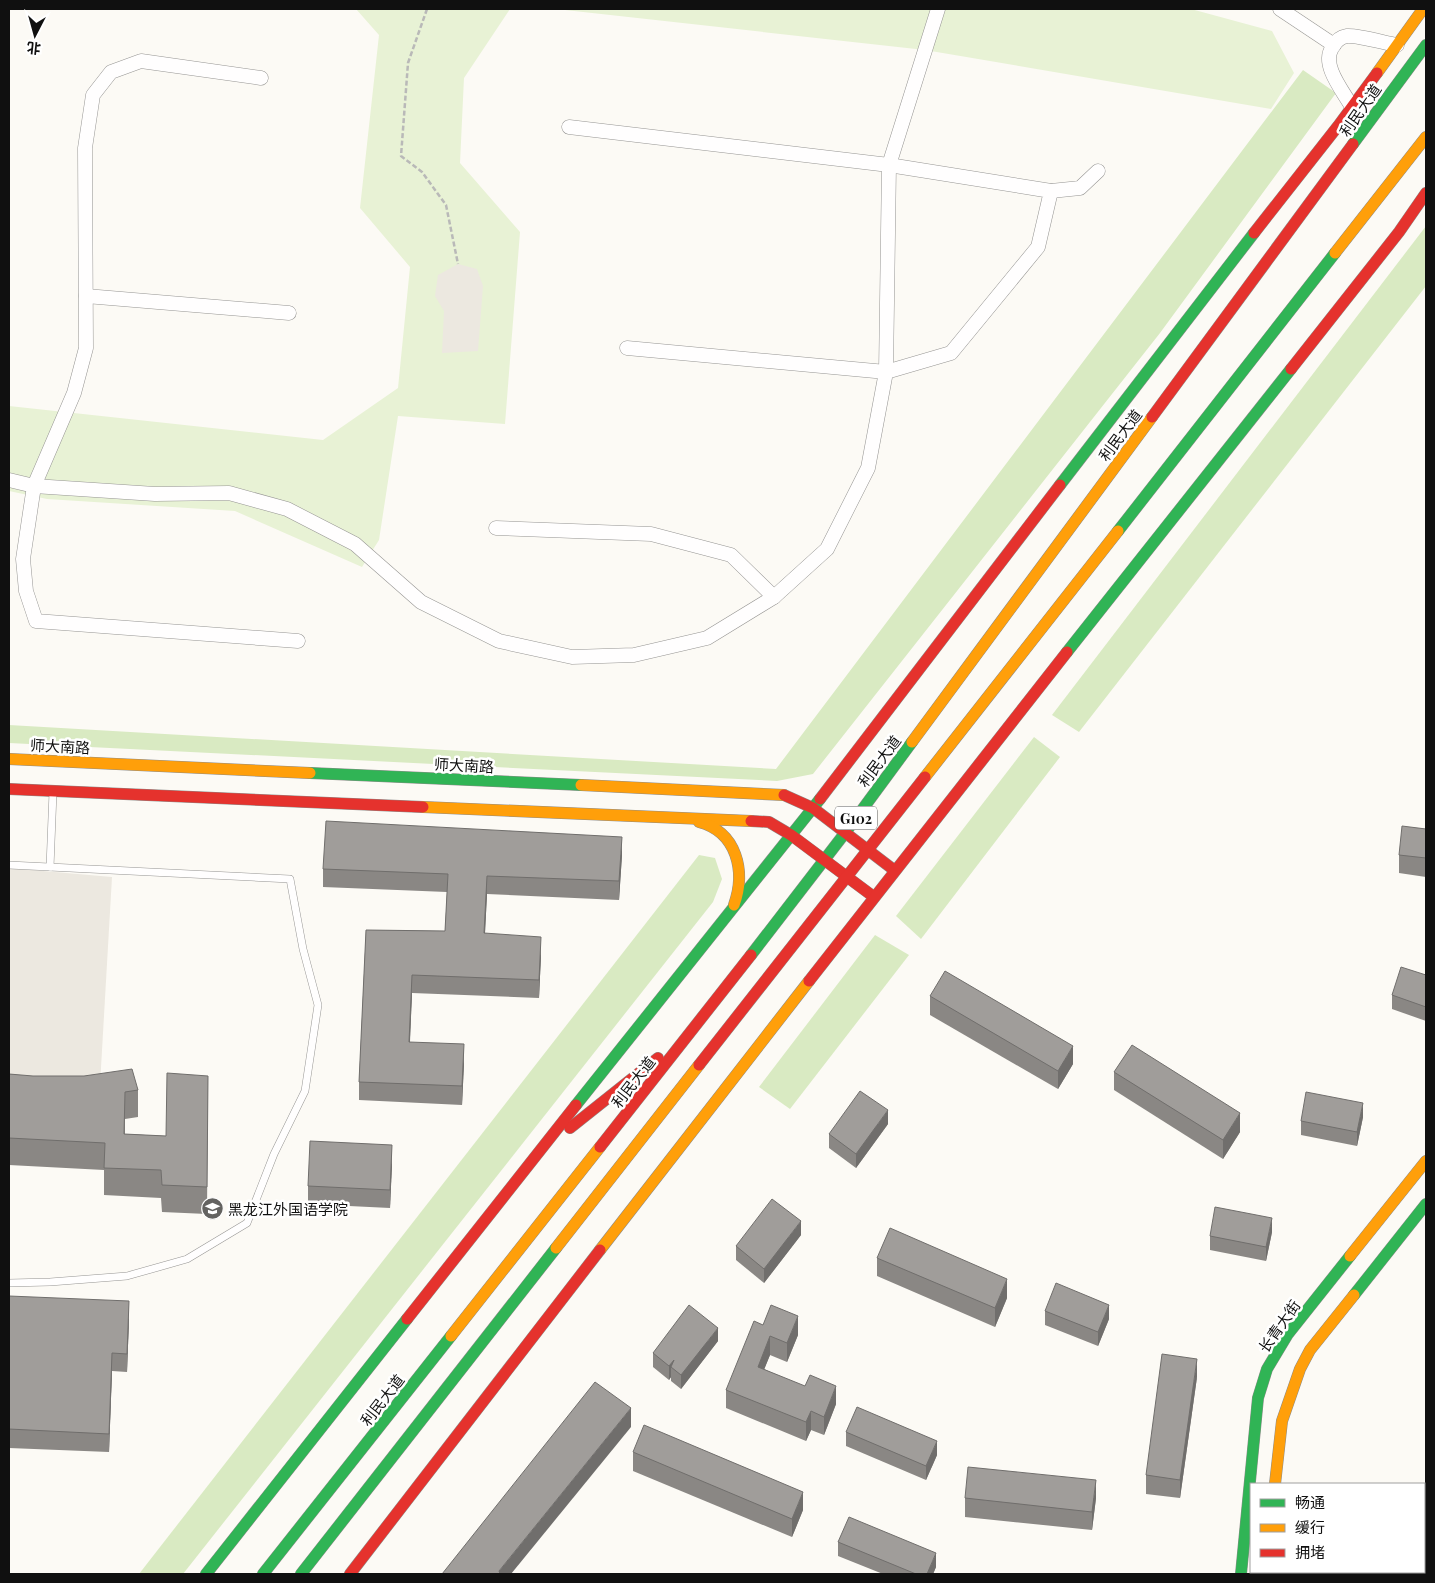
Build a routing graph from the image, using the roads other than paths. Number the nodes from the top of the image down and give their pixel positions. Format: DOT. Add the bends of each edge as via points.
graph roads {
  1 [pos="938,9"];
  2 [pos="1280,9"];
  3 [pos="1423,9"];
  4 [pos="1334,44"];
  5 [pos="1397,45"];
  6 [pos="1426,45"];
  7 [pos="261,78"];
  8 [pos="1352,107"];
  9 [pos="1376,115"];
  10 [pos="569,126"];
  11 [pos="1338,126"];
  12 [pos="1426,137"];
  13 [pos="889,165"];
  14 [pos="1400,170"];
  15 [pos="1098,171"];
  16 [pos="1399,187"];
  17 [pos="1051,191"];
  18 [pos="1426,193"];
  19 [pos="1399,214"];
  20 [pos="1399,232"];
  21 [pos="86,296"];
  22 [pos="289,313"];
  23 [pos="627,348"];
  24 [pos="886,372"];
  25 [pos="9,480"];
  26 [pos="34,486"];
  27 [pos="496,528"];
  28 [pos="774,598"];
  29 [pos="298,641"];
  30 [pos="9,759"];
  31 [pos="9,789"];
  32 [pos="53,791"];
  33 [pos="813,808"];
  34 [pos="685,818"];
  35 [pos="845,833"];
  36 [pos="791,835"];
  37 [pos="867,849"];
  38 [pos="824,859"];
  39 [pos="9,865"];
  40 [pos="50,867"];
  41 [pos="894,870"];
  42 [pos="846,877"];
  43 [pos="874,896"];
  44 [pos="732,909"];
  45 [pos="693,1030"];
  46 [pos="724,1090"];
  47 [pos="679,1128"];
  48 [pos="535,1156"];
  49 [pos="1426,1161"];
  50 [pos="635,1165"];
  51 [pos="597,1197"];
  52 [pos="1426,1204"];
  53 [pos="9,1282"];
  54 [pos="1275,1483"];
  55 [pos="206,1574"];
  56 [pos="263,1574"];
  57 [pos="301,1574"];
  58 [pos="350,1574"];
  59 [pos="1241,1574"];
  1 -- 13 [label="street"];
  2 -- 4 [label="street"];
  3 -- 5 [label="main road"];
  4 -- 5 [label="street" via="1348,36"];
  4 -- 8 [label="street" via="1328,60 1330,69"];
  5 -- 8 [label="main road"];
  6 -- 9 [label="main road, 利民大道 / G102"];
  7 -- 21 [label="street" via="141,61 111,72 93,95 85,148"];
  8 -- 11 [label="main road"];
  9 -- 11 [label="main road"];
  9 -- 35 [label="main road, 利民大道 / G102"];
  10 -- 13 [label="street"];
  11 -- 33 [label="main road"];
  12 -- 14 [label="main road, G102"];
  13 -- 17 [label="street"];
  13 -- 24 [label="street"];
  14 -- 16 [label="main road"];
  14 -- 37 [label="main road, G102"];
  15 -- 17 [label="street" via="1080,188"];
  17 -- 24 [label="street" via="1038,247 951,353"];
  18 -- 20 [label="main road"];
  19 -- 20 [label="main road"];
  20 -- 41 [label="main road"];
  21 -- 22 [label="street"];
  21 -- 26 [label="street" via="86,348 74,393"];
  23 -- 24 [label="street"];
  24 -- 28 [label="street" via="868,468 827,549"];
  25 -- 26 [label="street"];
  26 -- 28 [label="street" via="155,494 229,493 287,510 355,544 421,602 499,641 572,657 634,655 707,638"];
  26 -- 29 [label="street" via="23,559 26,591 36,622"];
  27 -- 28 [label="street" via="651,534 731,555"];
  30 -- 33 [label="main road, 师大南路" via="787,795"];
  31 -- 32 [label="main road"];
  32 -- 34 [label="main road"];
  32 -- 40 [label="lane"];
  33 -- 35 [label="main road, 师大南路"];
  33 -- 36 [label="main road"];
  34 -- 36 [label="main road" via="769,822"];
  34 -- 44 [label="main road" via="711,825 733,850 739,868 740,888"];
  35 -- 37 [label="main road, 师大南路"];
  35 -- 38 [label="main road, 利民大道 / G102"];
  36 -- 38 [label="main road"];
  36 -- 44 [label="main road"];
  37 -- 41 [label="main road, 师大南路"];
  37 -- 42 [label="main road, G102"];
  38 -- 42 [label="main road"];
  38 -- 45 [label="main road, 利民大道 / G102"];
  39 -- 40 [label="lane"];
  40 -- 53 [label="lane" via="290,879 318,1005 305,1091 274,1154 247,1223 188,1259 127,1276"];
  41 -- 43 [label="main road"];
  42 -- 43 [label="main road"];
  42 -- 51 [label="main road, G102"];
  43 -- 46 [label="main road"];
  44 -- 48 [label="main road"];
  45 -- 48 [label="main road"];
  45 -- 56 [label="main road, 利民大道 / G102"];
  46 -- 47 [label="main road"];
  46 -- 58 [label="main road"];
  48 -- 55 [label="main road"];
  49 -- 59 [label="main road, 长青大街" via="1288,1334 1267,1370 1258,1398"];
  50 -- 51 [label="main road"];
  51 -- 57 [label="main road, G102"];
  52 -- 54 [label="main road" via="1310,1350 1282,1421"];
}
